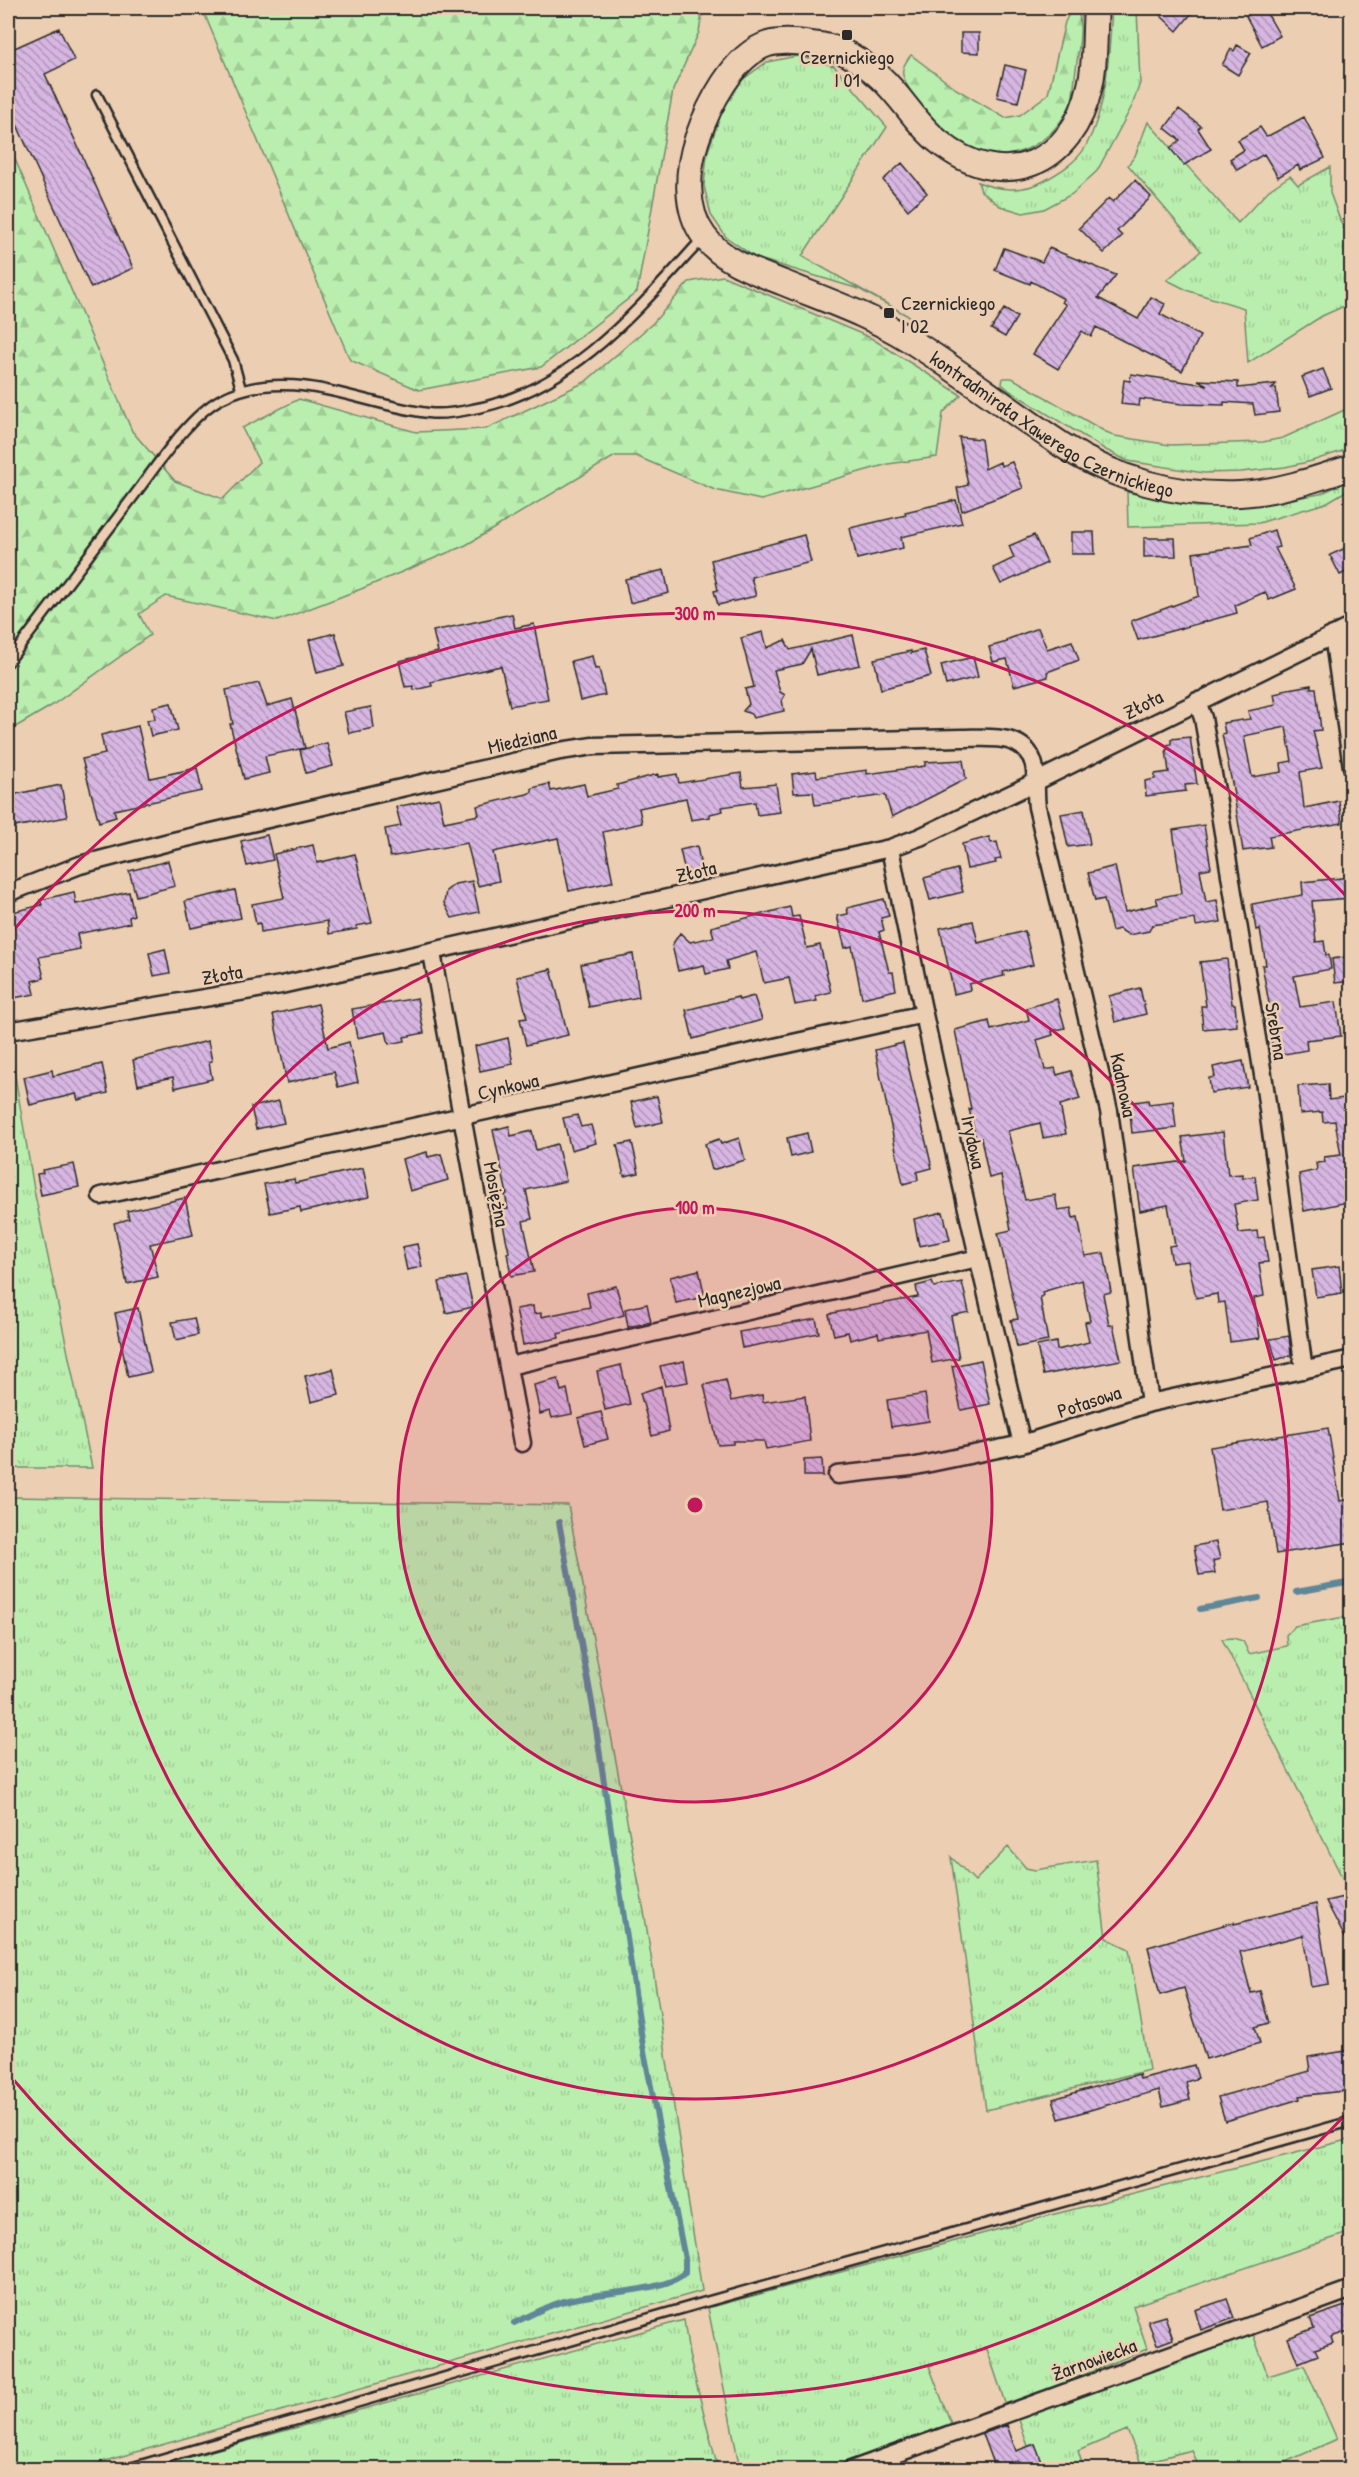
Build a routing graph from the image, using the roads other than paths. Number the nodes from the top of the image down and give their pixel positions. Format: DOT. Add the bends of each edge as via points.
graph roads {
  1 [pos="1096,8"];
  2 [pos="97,95"];
  3 [pos="704,237"];
  4 [pos="241,389"];
  5 [pos="1352,467"];
  6 [pos="1352,626"];
  7 [pos="1333,635"];
  8 [pos="8,662"];
  9 [pos="1197,701"];
  10 [pos="1352,767"];
  11 [pos="1036,780"];
  12 [pos="890,848"];
  13 [pos="8,893"];
  14 [pos="432,952"];
  15 [pos="924,1014"];
  16 [pos="8,1031"];
  17 [pos="460,1118"];
  18 [pos="101,1196"];
  19 [pos="978,1258"];
  20 [pos="1352,1359"];
  21 [pos="509,1366"];
  22 [pos="1304,1370"];
  23 [pos="1150,1403"];
  24 [pos="522,1443"];
  25 [pos="1023,1444"];
  26 [pos="837,1474"];
  27 [pos="1352,2121"];
  28 [pos="1352,2289"];
  29 [pos="123,2469"];
  30 [pos="851,2469"];
  1 -- 3 [label="street, kontradmirała Xawerego Czernickiego" via="1090,85 1079,120 1054,150 1039,162 1020,168 992,168 966,159 937,141 880,77 837,48 795,41 767,44 724,82 705,115 693,150 689,184 693,214"];
  2 -- 4 [label="lane" via="233,360"];
  3 -- 4 [label="lane" via="628,320 575,364 534,390 501,404 429,413 342,393 274,384"];
  3 -- 5 [label="street, kontradmirała Xawerego Czernickiego" via="745,267 863,315 908,339 1083,459 1123,476 1198,493 1242,494 1309,482"];
  4 -- 8 [label="lane" via="218,400 172,446"];
  6 -- 7 [label="street, Złota"];
  7 -- 9 [label="street, Złota"];
  7 -- 10 [label="street"];
  9 -- 11 [label="street, Złota"];
  9 -- 22 [label="street, Srebrna" via="1216,791 1264,1081"];
  11 -- 12 [label="street, Złota"];
  11 -- 13 [label="street, Miedziana" via="1034,763 1025,747 998,738 593,746 170,842 80,866"];
  11 -- 23 [label="street, Kadmowa" via="1037,807 1109,1111"];
  12 -- 14 [label="street, Złota"];
  12 -- 15 [label="street, Irydowa"];
  14 -- 16 [label="street, Złota" via="271,987"];
  14 -- 17 [label="street, Mosiężna"];
  15 -- 17 [label="street, Cynkowa"];
  15 -- 19 [label="street, Irydowa"];
  17 -- 18 [label="street, Cynkowa"];
  17 -- 21 [label="street, Mosiężna"];
  19 -- 21 [label="street, Magnezjowa"];
  19 -- 25 [label="street, Irydowa"];
  20 -- 22 [label="street, Potasowa"];
  21 -- 24 [label="street, Mosiężna"];
  22 -- 23 [label="street, Potasowa"];
  23 -- 25 [label="street, Potasowa"];
  25 -- 26 [label="street, Potasowa" via="911,1467"];
  27 -- 29 [label="lane"];
  28 -- 30 [label="street, Żarnowiecka"];
}
